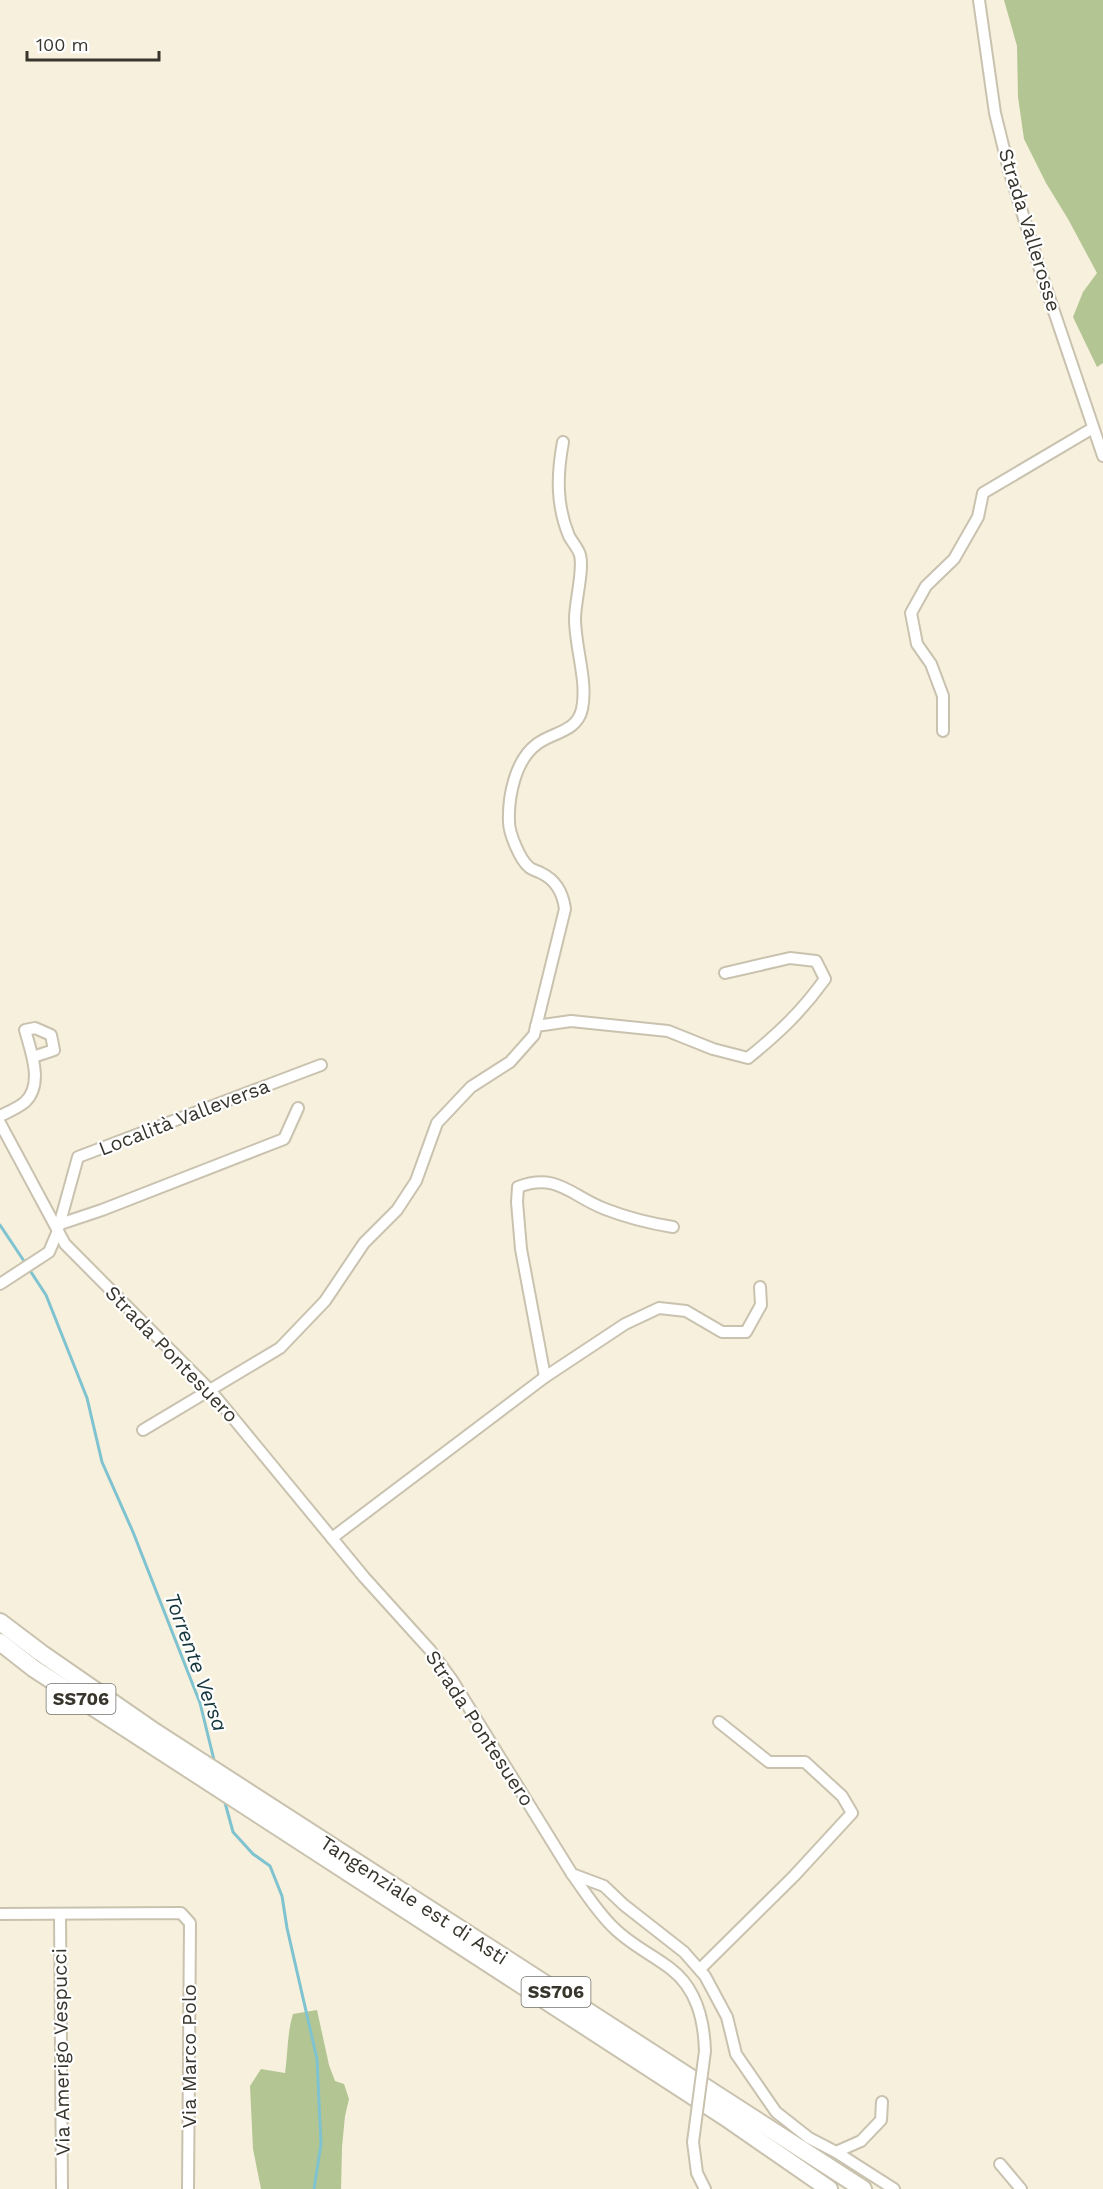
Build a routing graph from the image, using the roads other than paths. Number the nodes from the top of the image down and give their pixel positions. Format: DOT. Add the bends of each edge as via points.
graph roads {
  1 [pos="979,0"];
  2 [pos="1093,428"];
  3 [pos="563,442"];
  4 [pos="1103,456"];
  5 [pos="943,731"];
  6 [pos="724,973"];
  7 [pos="536,1026"];
  8 [pos="33,1057"];
  9 [pos="321,1065"];
  10 [pos="298,1108"];
  11 [pos="0,1116"];
  12 [pos="0,1123"];
  13 [pos="673,1227"];
  14 [pos="59,1228"];
  15 [pos="0,1284"];
  16 [pos="759,1287"];
  17 [pos="545,1377"];
  18 [pos="210,1390"];
  19 [pos="143,1430"];
  20 [pos="332,1538"];
  21 [pos="0,1622"];
  22 [pos="0,1642"];
  23 [pos="718,1722"];
  24 [pos="251,1802"];
  25 [pos="572,1874"];
  26 [pos="0,1914"];
  27 [pos="60,1915"];
  28 [pos="700,1969"];
  29 [pos="882,2102"];
  30 [pos="836,2152"];
  31 [pos="1000,2164"];
  32 [pos="62,2189"];
  33 [pos="188,2189"];
  34 [pos="705,2189"];
  35 [pos="829,2189"];
  36 [pos="863,2189"];
  37 [pos="894,2189"];
  38 [pos="1021,2189"];
  1 -- 2 [label="street, Strada Vallerosse" via="995,113 1009,170"];
  2 -- 4 [label="street, Strada Vallerosse"];
  2 -- 5 [label="street" via="983,493 978,517 954,560 926,586 911,613 917,644 931,664 943,696"];
  3 -- 7 [label="street" via="558,470 559,506 580,556 575,619 582,709 576,723 537,744 520,764 510,798 509,825 516,847 528,867 545,874 561,891 566,909"];
  6 -- 7 [label="street" via="790,958 816,961 825,979 778,1035 748,1058 668,1031 571,1021"];
  7 -- 18 [label="street" via="534,1035 510,1062 471,1087 437,1123 416,1181 397,1210 364,1243 325,1301 280,1348"];
  8 -- 11 [label="street" via="36,1082 26,1102"];
  9 -- 14 [label="street, Località Valleversa" via="78,1157"];
  10 -- 14 [label="street, Località Valleversa" via="284,1139"];
  12 -- 14 [label="street, Strada Pontesuero"];
  13 -- 17 [label="street" via="636,1221 601,1208 559,1184 532,1181 518,1187 521,1249"];
  14 -- 15 [label="street" via="50,1252"];
  14 -- 18 [label="street, Strada Pontesuero" via="65,1244"];
  16 -- 17 [label="street" via="761,1305 746,1332 722,1332 686,1311 659,1308 625,1324"];
  17 -- 20 [label="street"];
  18 -- 19 [label="street"];
  18 -- 20 [label="street, Strada Pontesuero"];
  20 -- 25 [label="street, Strada Pontesuero" via="452,1680"];
  21 -- 24 [label="highway, Tangenziale est di Asti / SS706"];
  22 -- 24 [label="highway, Tangenziale est di Asti / SS706" via="33,1668 165,1753"];
  23 -- 28 [label="street" via="769,1762 805,1762 842,1796 852,1813"];
  24 -- 35 [label="highway, Tangenziale est di Asti / SS706"];
  24 -- 36 [label="highway, Tangenziale est di Asti / SS706"];
  25 -- 28 [label="street" via="604,1886"];
  25 -- 34 [label="street, Strada Pontesuero, bridge" via="614,1929 672,1969 698,2005 705,2051 693,2142 697,2173"];
  26 -- 27 [label="street"];
  27 -- 32 [label="street, Via Amerigo Vespucci"];
  27 -- 33 [label="street, Via Marco Polo" via="181,1913 190,1923"];
  28 -- 30 [label="street" via="727,2017 736,2054 776,2112 809,2138"];
  29 -- 30 [label="street" via="881,2120 861,2141"];
  30 -- 37 [label="street"];
  31 -- 38 [label="street"];
}
